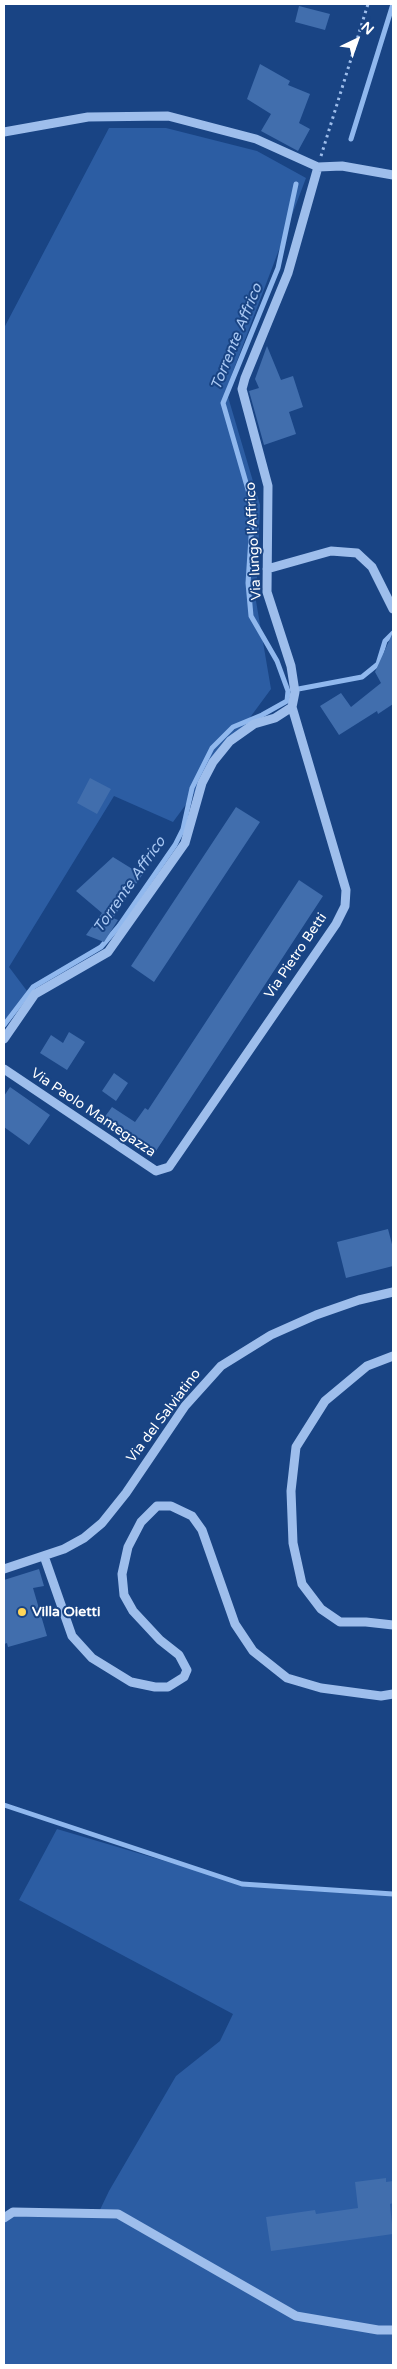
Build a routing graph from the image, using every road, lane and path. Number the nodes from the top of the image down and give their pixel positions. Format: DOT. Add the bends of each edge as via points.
graph roads {
  1 [pos="368,4"];
  2 [pos="4,132"];
  3 [pos="318,167"];
  4 [pos="393,175"];
  5 [pos="267,569"];
  6 [pos="393,609"];
  7 [pos="292,707"];
  8 [pos="4,1039"];
  9 [pos="4,1069"];
  10 [pos="169,1167"];
  11 [pos="393,1292"];
  12 [pos="393,1356"];
  13 [pos="44,1556"];
  14 [pos="4,1569"];
  15 [pos="393,1624"];
  16 [pos="393,1694"];
  17 [pos="4,2218"];
  18 [pos="393,2330"];
  1 -- 3 [label="path"];
  2 -- 3 [label="street" via="88,117 168,116 256,139"];
  3 -- 4 [label="street" via="342,166"];
  3 -- 5 [label="street, Via lungo l'Affrico" via="288,273 242,389 268,486"];
  5 -- 6 [label="street" via="331,551 357,553 372,567"];
  5 -- 7 [label="street, Via lungo l'Affrico" via="267,592 291,666 295,692"];
  7 -- 8 [label="street" via="275,718 254,724 230,740 202,783 185,843 108,952 35,994"];
  7 -- 10 [label="street, Via Pietro Betti" via="346,890 345,906 336,924"];
  9 -- 10 [label="street, Via Paolo Mantegazza" via="156,1171"];
  11 -- 13 [label="street, Via del Salviatino" via="316,1314 271,1335 221,1366 185,1406 102,1523 74,1545"];
  12 -- 15 [label="street" via="367,1366 325,1401 296,1447 291,1491 293,1543 302,1584 321,1609 340,1622"];
  13 -- 14 [label="street, Via del Salviatino"];
  13 -- 16 [label="street" via="72,1636 92,1658 131,1682 168,1687 184,1678 187,1670 179,1655 133,1611 124,1595 122,1574 128,1547 141,1522 157,1506 171,1506 192,1516 202,1530 235,1624 254,1652 288,1678 321,1688 380,1696"];
  17 -- 18 [label="street" via="13,2212 118,2214 296,2316"];
}
